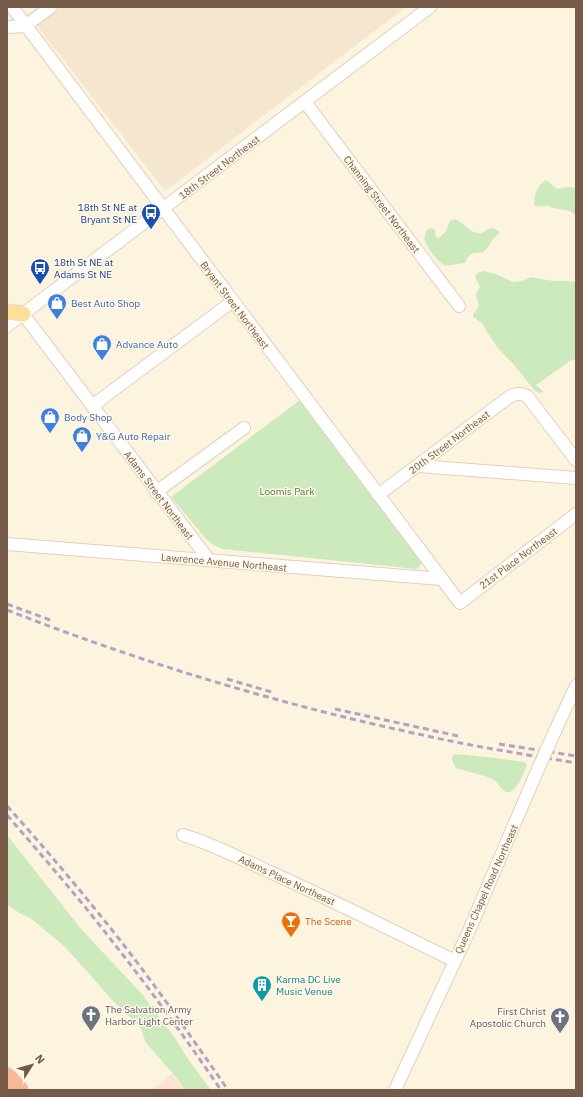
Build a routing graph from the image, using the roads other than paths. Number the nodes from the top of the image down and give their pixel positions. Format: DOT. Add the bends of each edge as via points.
graph roads {
  1 [pos="12,7"];
  2 [pos="51,7"];
  3 [pos="430,7"];
  4 [pos="25,26"];
  5 [pos="7,27"];
  6 [pos="305,102"];
  7 [pos="163,209"];
  8 [pos="233,301"];
  9 [pos="459,306"];
  10 [pos="7,312"];
  11 [pos="23,314"];
  12 [pos="7,326"];
  13 [pos="92,406"];
  14 [pos="244,428"];
  15 [pos="576,460"];
  16 [pos="418,466"];
  17 [pos="576,478"];
  18 [pos="156,492"];
  19 [pos="378,495"];
  20 [pos="576,514"];
  21 [pos="7,544"];
  22 [pos="209,560"];
  23 [pos="442,579"];
  24 [pos="460,603"];
  25 [pos="576,686"];
  26 [pos="183,835"];
  27 [pos="455,961"];
  28 [pos="7,1077"];
  29 [pos="20,1090"];
  30 [pos="395,1090"];
  1 -- 4 [label="street, Bryant Street Northeast"];
  2 -- 4 [label="street"];
  3 -- 6 [label="street, 18th Street Northeast"];
  4 -- 5 [label="street"];
  4 -- 7 [label="street, Bryant Street Northeast"];
  6 -- 7 [label="street, 18th Street Northeast"];
  6 -- 9 [label="street, Channing Street Northeast"];
  7 -- 8 [label="street, Bryant Street Northeast"];
  7 -- 11 [label="street, 18th Street Northeast"];
  8 -- 13 [label="street"];
  8 -- 19 [label="street, Bryant Street Northeast"];
  10 -- 11 [label="main road"];
  11 -- 12 [label="street, 18th Street Northeast"];
  11 -- 13 [label="street, Adams Street Northeast"];
  13 -- 18 [label="street, Adams Street Northeast"];
  14 -- 18 [label="street"];
  15 -- 16 [label="street, 20th Street Northeast" via="527,396 521,393 513,394"];
  16 -- 17 [label="street"];
  16 -- 19 [label="street, 20th Street Northeast"];
  18 -- 22 [label="street, Adams Street Northeast"];
  19 -- 23 [label="street, Bryant Street Northeast"];
  20 -- 24 [label="street, 21st Place Northeast"];
  21 -- 22 [label="street, Lawrence Avenue Northeast"];
  22 -- 23 [label="street, Lawrence Avenue Northeast"];
  23 -- 24 [label="street, Bryant Street Northeast"];
  25 -- 27 [label="street, Queens Chapel Road Northeast, bridge" via="534,776"];
  26 -- 27 [label="street, Adams Place Northeast" via="272,873"];
  27 -- 30 [label="street, Queens Chapel Road Northeast"];
  28 -- 29 [label="highway"];
}
